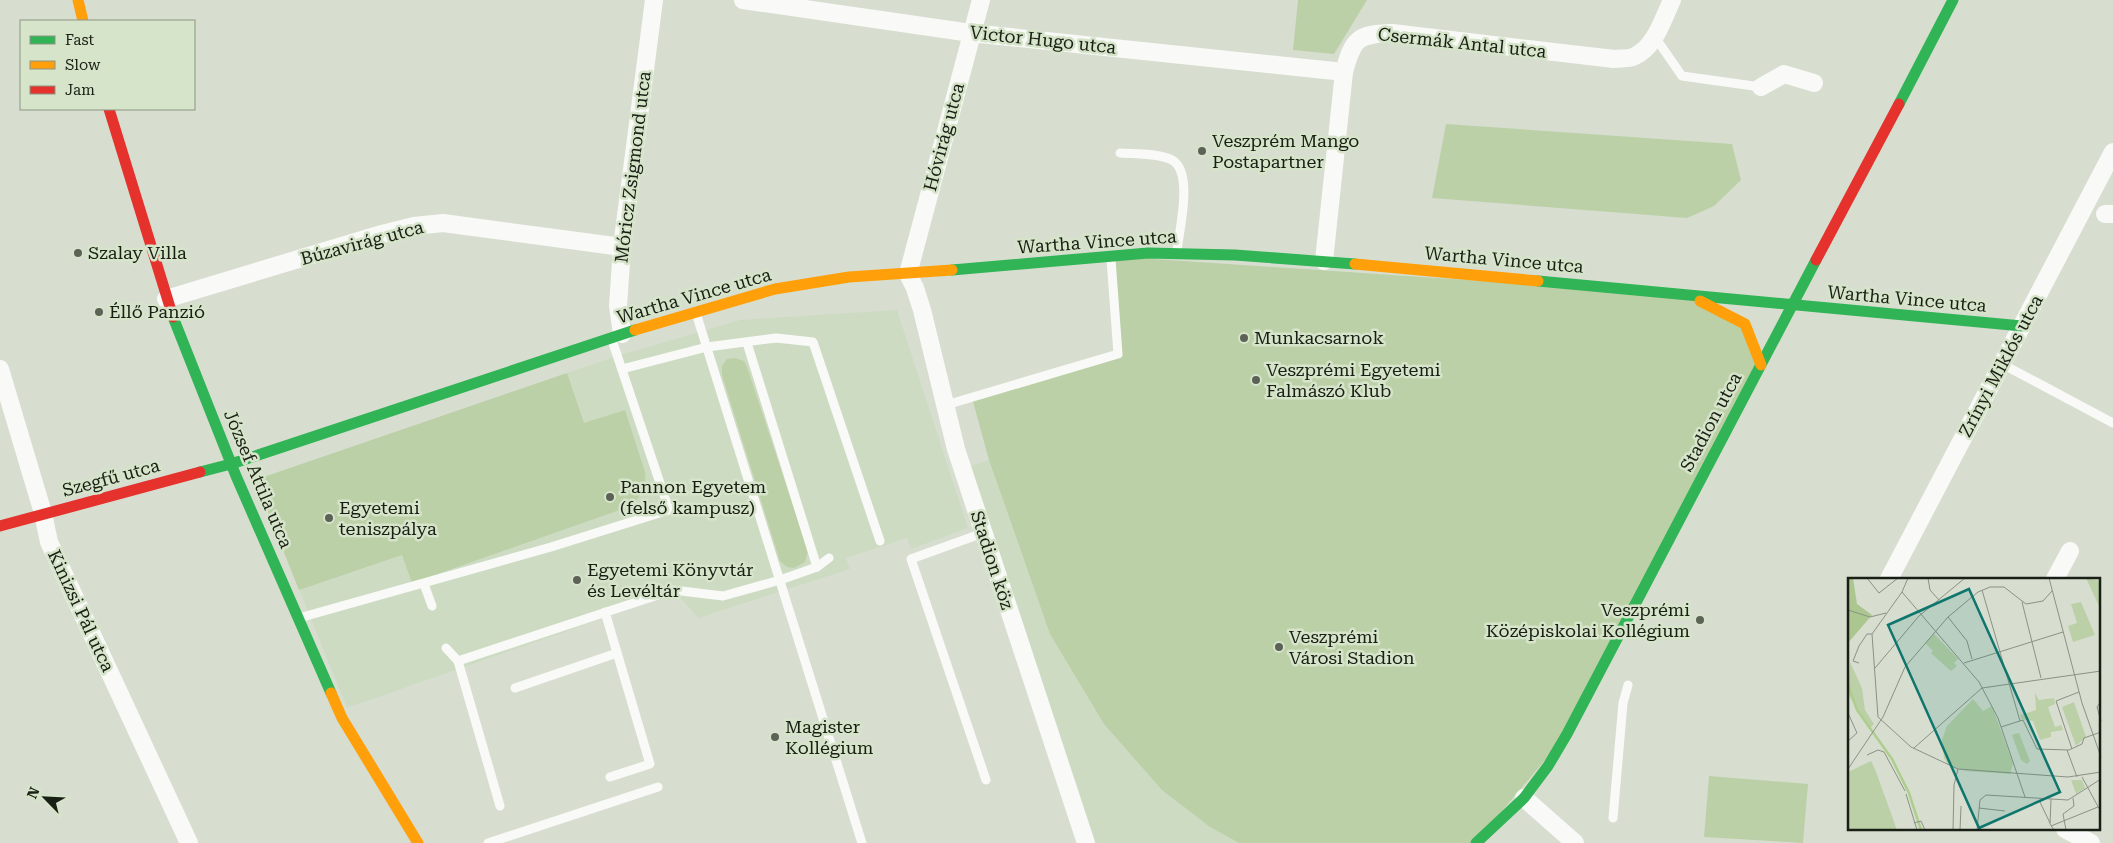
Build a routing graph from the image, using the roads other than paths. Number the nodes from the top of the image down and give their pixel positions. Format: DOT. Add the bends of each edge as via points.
graph roads {
  1 [pos="78,0"];
  2 [pos="654,0"];
  3 [pos="743,0"];
  4 [pos="980,0"];
  5 [pos="1672,0"];
  6 [pos="1953,0"];
  7 [pos="83,20"];
  8 [pos="971,33"];
  9 [pos="1655,37"];
  10 [pos="1344,72"];
  11 [pos="1814,83"];
  12 [pos="1761,87"];
  13 [pos="109,110"];
  14 [pos="2113,152"];
  15 [pos="1120,153"];
  16 [pos="622,247"];
  17 [pos="1177,254"];
  18 [pos="1111,256"];
  19 [pos="1324,261"];
  20 [pos="908,274"];
  21 [pos="1689,295"];
  22 [pos="166,299"];
  23 [pos="1792,306"];
  24 [pos="696,313"];
  25 [pos="2022,326"];
  26 [pos="616,336"];
  27 [pos="747,343"];
  28 [pos="707,347"];
  29 [pos="2002,364"];
  30 [pos="1761,366"];
  31 [pos="0,368"];
  32 [pos="622,369"];
  33 [pos="946,405"];
  34 [pos="2113,422"];
  35 [pos="231,464"];
  36 [pos="43,513"];
  37 [pos="0,526"];
  38 [pos="983,533"];
  39 [pos="880,541"];
  40 [pos="2070,551"];
  41 [pos="829,558"];
  42 [pos="817,567"];
  43 [pos="1890,578"];
  44 [pos="2056,578"];
  45 [pos="780,580"];
  46 [pos="424,584"];
  47 [pos="432,606"];
  48 [pos="605,612"];
  49 [pos="299,618"];
  50 [pos="446,648"];
  51 [pos="617,653"];
  52 [pos="458,661"];
  53 [pos="1628,685"];
  54 [pos="515,688"];
  55 [pos="610,777"];
  56 [pos="986,780"];
  57 [pos="658,787"];
  58 [pos="1524,798"];
  59 [pos="500,806"];
  60 [pos="1612,818"];
  61 [pos="2067,830"];
  62 [pos="189,843"];
  63 [pos="418,843"];
  64 [pos="488,843"];
  65 [pos="862,843"];
  66 [pos="1086,843"];
  67 [pos="1476,843"];
  68 [pos="1575,843"];
  69 [pos="2091,843"];
  1 -- 7 [label="street"];
  2 -- 16 [label="street, Móricz Zsigmond utca"];
  3 -- 8 [label="street, Victor Hugo utca"];
  4 -- 8 [label="street, Hóvirág utca"];
  5 -- 9 [label="street, Csermák Antal utca"];
  6 -- 23 [label="street, Stadion utca"];
  8 -- 10 [label="street, Victor Hugo utca"];
  8 -- 20 [label="street, Hóvirág utca"];
  9 -- 10 [label="street, Csermák Antal utca" via="1632,57 1614,59 1370,33 1351,46"];
  9 -- 12 [label="lane" via="1682,76"];
  10 -- 19 [label="street, Csermák Antal utca"];
  11 -- 12 [label="street" via="1784,74"];
  13 -- 22 [label="street, József Attila utca"];
  14 -- 25 [label="street, Zrínyi Miklós utca"];
  15 -- 17 [label="lane" via="1172,159 1180,167 1185,183"];
  16 -- 22 [label="street, Búzavirág utca" via="443,223 414,226"];
  16 -- 26 [label="street, Móricz Zsigmond utca"];
  17 -- 18 [label="street, Wartha Vince utca" via="1148,252"];
  17 -- 19 [label="street, Wartha Vince utca"];
  18 -- 20 [label="street, Wartha Vince utca"];
  18 -- 33 [label="lane" via="1118,354"];
  19 -- 21 [label="street, Wartha Vince utca"];
  20 -- 24 [label="street, Wartha Vince utca" via="848,277 775,289"];
  20 -- 33 [label="street, Stadion köz" via="922,310"];
  21 -- 23 [label="street, Wartha Vince utca"];
  21 -- 30 [label="street" via="1745,324"];
  22 -- 35 [label="street, József Attila utca"];
  23 -- 25 [label="street, Wartha Vince utca"];
  23 -- 30 [label="street, Stadion utca"];
  24 -- 26 [label="street, Wartha Vince utca"];
  24 -- 28 [label="lane"];
  25 -- 29 [label="street, Zrínyi Miklós utca"];
  26 -- 32 [label="lane"];
  26 -- 35 [label="street, Wartha Vince utca"];
  27 -- 28 [label="lane"];
  27 -- 39 [label="lane" via="776,338 813,342"];
  27 -- 42 [label="lane"];
  28 -- 32 [label="lane"];
  28 -- 45 [label="lane"];
  29 -- 34 [label="lane"];
  29 -- 43 [label="street, Zrínyi Miklós utca"];
  30 -- 58 [label="street, Stadion utca" via="1567,734"];
  31 -- 36 [label="street, Kinizsi Pál utca"];
  32 -- 46 [label="lane" via="669,510"];
  33 -- 38 [label="street, Stadion köz" via="956,449"];
  35 -- 36 [label="street, Szegfű utca"];
  35 -- 49 [label="street, József Attila utca"];
  36 -- 37 [label="street, Szegfű utca"];
  36 -- 62 [label="street, Kinizsi Pál utca" via="49,542"];
  38 -- 56 [label="lane" via="911,559"];
  38 -- 66 [label="street, Stadion köz"];
  40 -- 44 [label="street"];
  41 -- 42 [label="lane"];
  42 -- 45 [label="lane"];
  45 -- 48 [label="lane" via="723,596 673,590"];
  45 -- 65 [label="lane"];
  46 -- 47 [label="lane"];
  46 -- 49 [label="lane"];
  48 -- 51 [label="lane"];
  48 -- 52 [label="lane"];
  49 -- 63 [label="street, József Attila utca" via="342,718"];
  50 -- 52 [label="lane"];
  51 -- 54 [label="lane"];
  51 -- 55 [label="lane" via="650,764"];
  52 -- 59 [label="lane"];
  53 -- 60 [label="lane" via="1623,703"];
  57 -- 64 [label="lane"];
  58 -- 67 [label="street, Stadion utca"];
  58 -- 68 [label="street"];
  61 -- 69 [label="street"];
}
